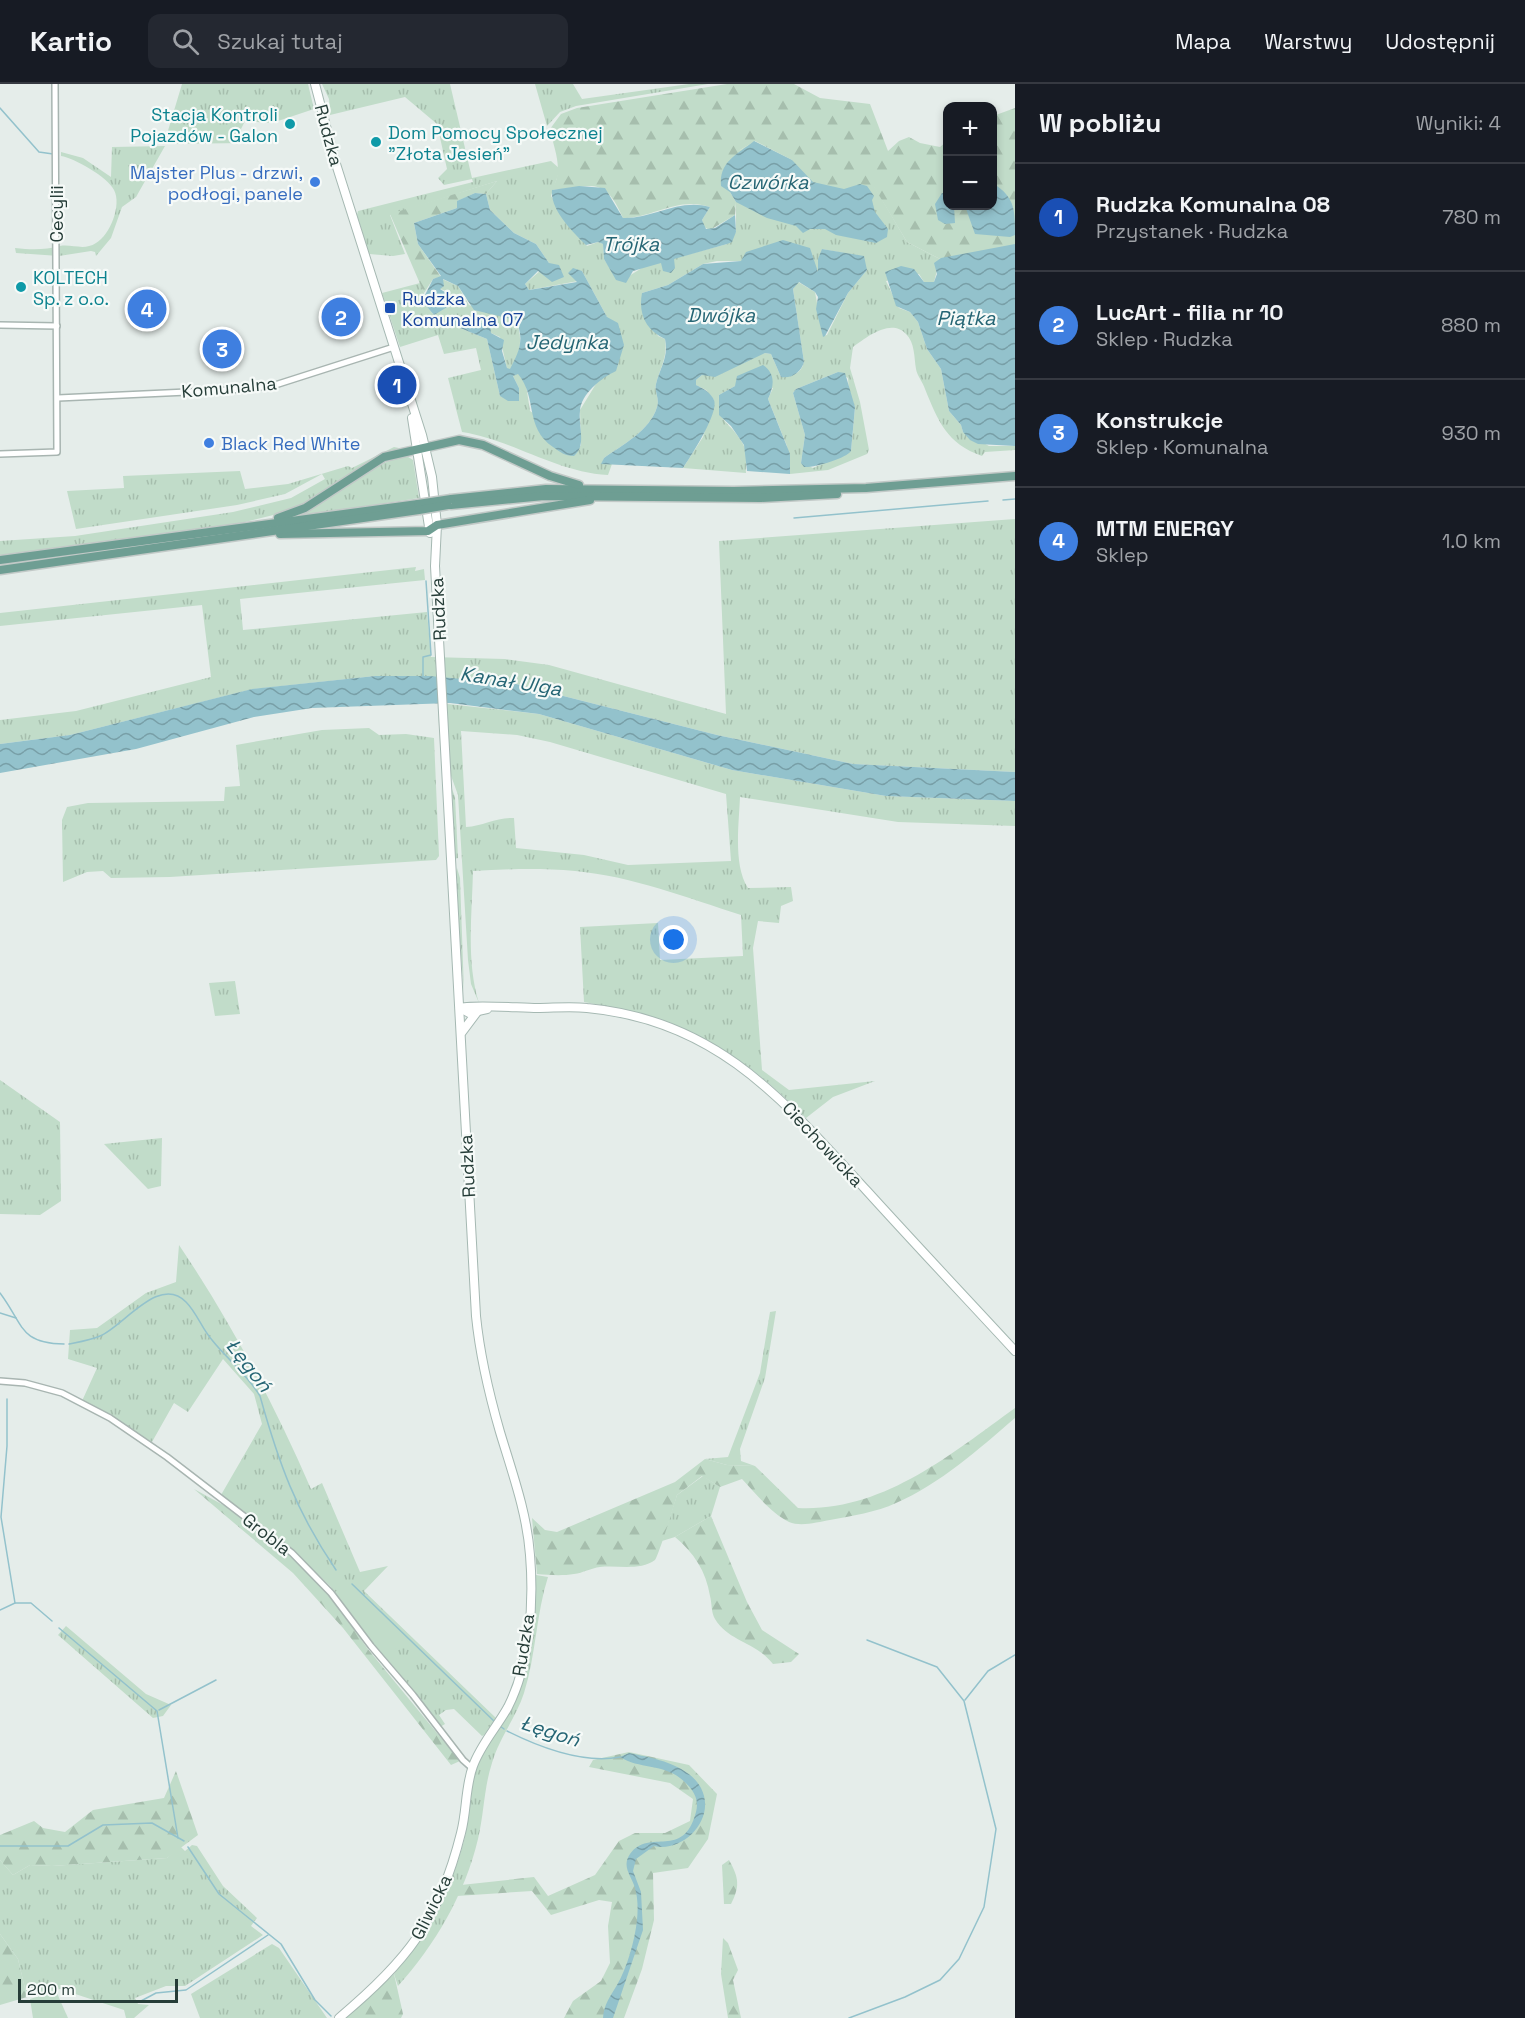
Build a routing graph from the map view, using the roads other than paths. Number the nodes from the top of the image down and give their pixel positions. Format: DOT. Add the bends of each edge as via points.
graph roads {
  1 [pos="55,84"];
  2 [pos="315,84"];
  3 [pos="0,325"];
  4 [pos="57,326"];
  5 [pos="394,347"];
  6 [pos="58,398"];
  7 [pos="421,447"];
  8 [pos="0,454"];
  9 [pos="1015,477"];
  10 [pos="866,488"];
  11 [pos="615,489"];
  12 [pos="607,495"];
  13 [pos="451,502"];
  14 [pos="418,507"];
  15 [pos="252,524"];
  16 [pos="433,528"];
  17 [pos="253,535"];
  18 [pos="0,560"];
  19 [pos="0,570"];
  20 [pos="459,988"];
  21 [pos="460,1008"];
  22 [pos="476,1009"];
  23 [pos="462,1032"];
  24 [pos="1015,1351"];
  25 [pos="0,1381"];
  26 [pos="472,1768"];
  27 [pos="339,2018"];
  1 -- 4 [label="street, Cecylii"];
  2 -- 5 [label="main road, Rudzka"];
  3 -- 4 [label="street"];
  4 -- 6 [label="street, Cecylii"];
  5 -- 6 [label="street, Komunalna" via="272,386"];
  5 -- 7 [label="main road, Rudzka"];
  6 -- 8 [label="street, Cecylii" via="57,452"];
  7 -- 11 [label="main road" via="471,441 565,482"];
  7 -- 15 [label="main road" via="384,458 305,508"];
  7 -- 16 [label="main road, Rudzka" via="432,477"];
  9 -- 10 [label="main road"];
  10 -- 11 [label="main road"];
  10 -- 12 [label="main road" via="761,498"];
  11 -- 13 [label="main road" via="535,490"];
  12 -- 13 [label="main road"];
  12 -- 16 [label="main road"];
  13 -- 14 [label="main road, bridge"];
  14 -- 15 [label="main road"];
  14 -- 17 [label="main road"];
  15 -- 18 [label="main road"];
  16 -- 17 [label="main road"];
  16 -- 20 [label="main road, Rudzka"];
  17 -- 19 [label="main road"];
  20 -- 21 [label="main road, Rudzka"];
  20 -- 22 [label="main road"];
  21 -- 22 [label="main road" via="469,1013"];
  21 -- 23 [label="main road, Rudzka"];
  22 -- 23 [label="main road"];
  22 -- 24 [label="main road, Ciechowicka" via="586,1007 631,1015 675,1029 735,1061 814,1134"];
  23 -- 26 [label="main road, Rudzka" via="477,1329 489,1390 524,1518 531,1566 530,1607 513,1696"];
  25 -- 26 [label="street, Grobla" via="62,1393 110,1418 167,1456 292,1553 331,1593"];
  26 -- 27 [label="main road, Gliwicka" via="460,1839 427,1923 394,1970"];
}
